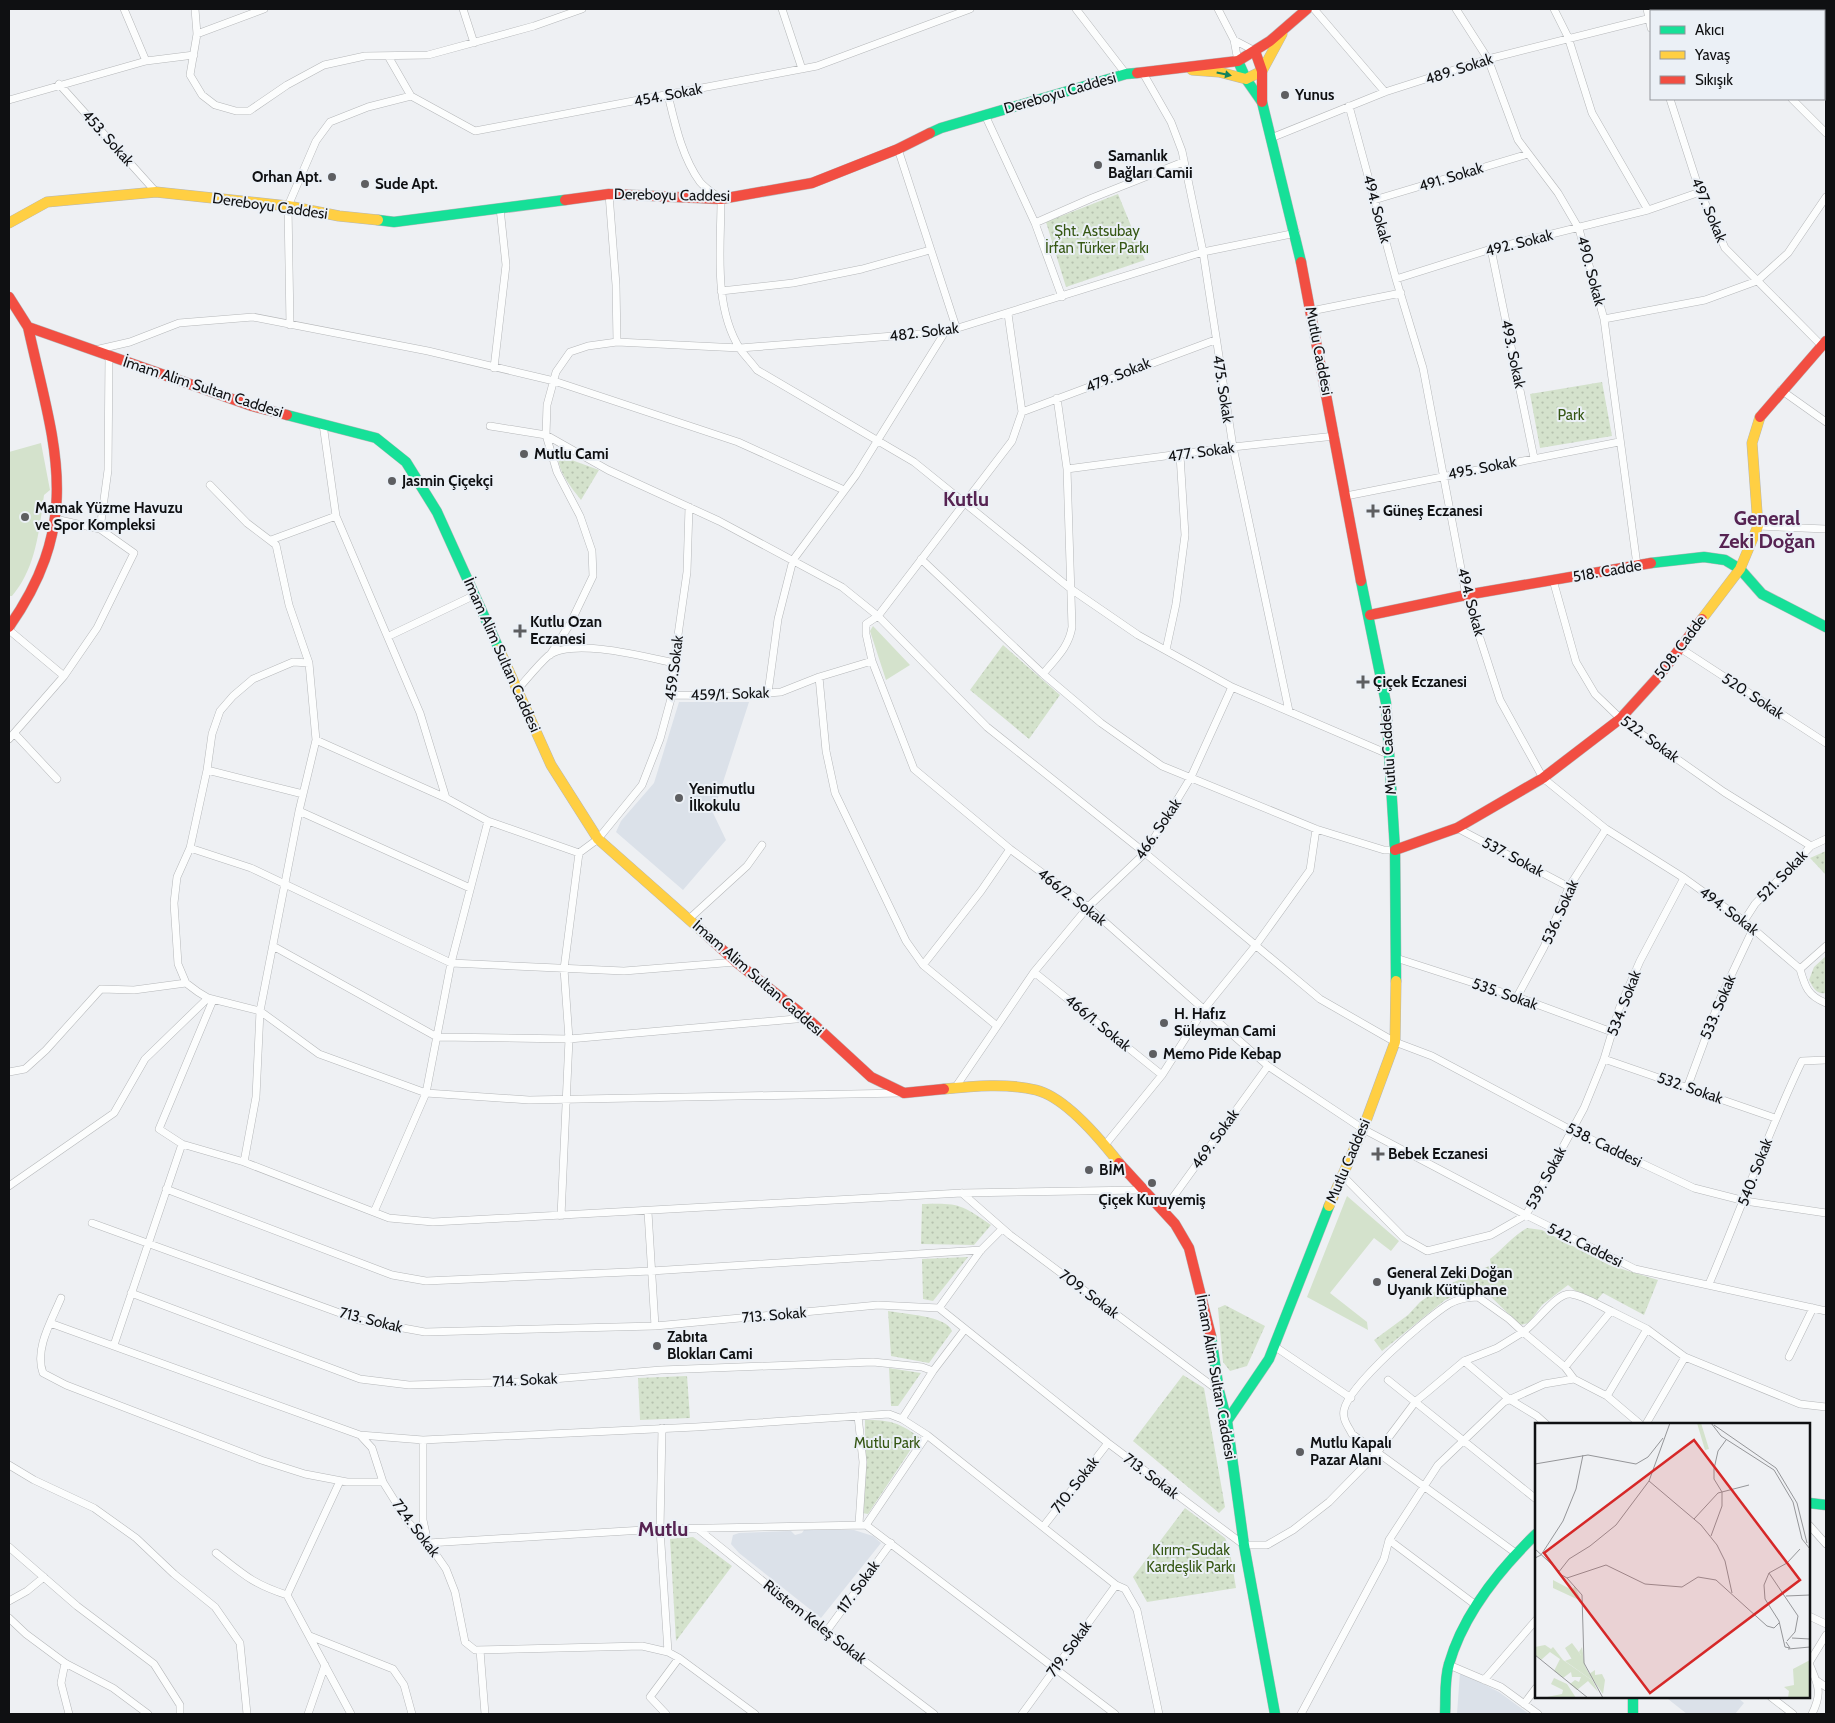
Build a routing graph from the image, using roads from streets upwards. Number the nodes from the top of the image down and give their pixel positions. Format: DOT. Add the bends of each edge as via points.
graph roads {
  1 [pos="124,9"];
  2 [pos="195,9"];
  3 [pos="264,9"];
  4 [pos="463,9"];
  5 [pos="582,9"];
  6 [pos="782,9"];
  7 [pos="970,9"];
  8 [pos="1076,9"];
  9 [pos="1218,9"];
  10 [pos="1307,9"];
  11 [pos="1314,9"];
  12 [pos="1456,9"];
  13 [pos="1554,9"];
  14 [pos="1647,9"];
  15 [pos="1650,18"];
  16 [pos="1286,26"];
  17 [pos="197,34"];
  18 [pos="1568,37"];
  19 [pos="1234,40"];
  20 [pos="474,43"];
  21 [pos="1254,51"];
  22 [pos="194,55"];
  23 [pos="388,56"];
  24 [pos="1488,59"];
  25 [pos="146,60"];
  26 [pos="1238,61"];
  27 [pos="1166,68"];
  28 [pos="802,69"];
  29 [pos="1262,72"];
  30 [pos="1143,73"];
  31 [pos="1126,74"];
  32 [pos="1246,79"];
  33 [pos="59,84"];
  34 [pos="1385,92"];
  35 [pos="668,95"];
  36 [pos="411,96"];
  37 [pos="9,100"];
  38 [pos="1670,100"];
  39 [pos="1793,100"];
  40 [pos="1262,102"];
  41 [pos="1349,106"];
  42 [pos="985,115"];
  43 [pos="1826,133"];
  44 [pos="1271,138"];
  45 [pos="898,149"];
  46 [pos="1528,154"];
  47 [pos="1183,162"];
  48 [pos="156,192"];
  49 [pos="1700,192"];
  50 [pos="609,194"];
  51 [pos="1826,197"];
  52 [pos="720,199"];
  53 [pos="1374,200"];
  54 [pos="288,206"];
  55 [pos="500,208"];
  56 [pos="1648,210"];
  57 [pos="9,223"];
  58 [pos="1035,223"];
  59 [pos="1579,229"];
  60 [pos="1296,233"];
  61 [pos="1491,249"];
  62 [pos="930,250"];
  63 [pos="1203,252"];
  64 [pos="1396,279"];
  65 [pos="1757,281"];
  66 [pos="721,291"];
  67 [pos="1401,293"];
  68 [pos="9,296"];
  69 [pos="1062,297"];
  70 [pos="1312,311"];
  71 [pos="1008,314"];
  72 [pos="1604,319"];
  73 [pos="290,325"];
  74 [pos="28,327"];
  75 [pos="957,330"];
  76 [pos="945,332"];
  77 [pos="1215,340"];
  78 [pos="618,342"];
  79 [pos="1824,343"];
  80 [pos="740,348"];
  81 [pos="95,350"];
  82 [pos="108,356"];
  83 [pos="494,368"];
  84 [pos="554,381"];
  85 [pos="1781,390"];
  86 [pos="1057,398"];
  87 [pos="1022,412"];
  88 [pos="1826,422"];
  89 [pos="323,424"];
  90 [pos="490,426"];
  91 [pos="546,435"];
  92 [pos="1335,436"];
  93 [pos="878,440"];
  94 [pos="1619,442"];
  95 [pos="1233,446"];
  96 [pos="1180,454"];
  97 [pos="1534,458"];
  98 [pos="1067,469"];
  99 [pos="1445,476"];
  100 [pos="210,486"];
  101 [pos="844,490"];
  102 [pos="1346,496"];
  103 [pos="963,502"];
  104 [pos="690,507"];
  105 [pos="336,516"];
  106 [pos="55,519"];
  107 [pos="1758,526"];
  108 [pos="100,529"];
  109 [pos="1826,530"];
  110 [pos="271,540"];
  111 [pos="921,559"];
  112 [pos="793,560"];
  113 [pos="1637,565"];
  114 [pos="1740,569"];
  115 [pos="1553,580"];
  116 [pos="1071,589"];
  117 [pos="1466,595"];
  118 [pos="475,596"];
  119 [pos="1370,615"];
  120 [pos="878,616"];
  121 [pos="10,623"];
  122 [pos="1826,627"];
  123 [pos="389,636"];
  124 [pos="1680,648"];
  125 [pos="1166,650"];
  126 [pos="550,655"];
  127 [pos="872,661"];
  128 [pos="309,663"];
  129 [pos="674,663"];
  130 [pos="1042,674"];
  131 [pos="64,676"];
  132 [pos="819,677"];
  133 [pos="1232,687"];
  134 [pos="517,690"];
  135 [pos="768,693"];
  136 [pos="672,695"];
  137 [pos="1289,711"];
  138 [pos="1620,719"];
  139 [pos="12,737"];
  140 [pos="316,740"];
  141 [pos="1826,743"];
  142 [pos="1388,754"];
  143 [pos="207,770"];
  144 [pos="1191,777"];
  145 [pos="1543,778"];
  146 [pos="57,779"];
  147 [pos="303,794"];
  148 [pos="446,798"];
  149 [pos="299,811"];
  150 [pos="488,821"];
  151 [pos="1457,828"];
  152 [pos="1316,829"];
  153 [pos="1606,829"];
  154 [pos="598,839"];
  155 [pos="1826,839"];
  156 [pos="762,845"];
  157 [pos="1811,846"];
  158 [pos="190,848"];
  159 [pos="1010,849"];
  160 [pos="1395,850"];
  161 [pos="579,853"];
  162 [pos="1144,853"];
  163 [pos="1684,878"];
  164 [pos="285,884"];
  165 [pos="1568,887"];
  166 [pos="470,888"];
  167 [pos="1088,907"];
  168 [pos="689,919"];
  169 [pos="1744,921"];
  170 [pos="1753,928"];
  171 [pos="1256,945"];
  172 [pos="273,946"];
  173 [pos="1826,946"];
  174 [pos="1396,958"];
  175 [pos="736,962"];
  176 [pos="451,963"];
  177 [pos="923,965"];
  178 [pos="564,969"];
  179 [pos="1800,969"];
  180 [pos="1034,972"];
  181 [pos="186,983"];
  182 [pos="1517,997"];
  183 [pos="211,999"];
  184 [pos="1826,1003"];
  185 [pos="1204,1009"];
  186 [pos="260,1011"];
  187 [pos="807,1018"];
  188 [pos="997,1026"];
  189 [pos="1612,1032"];
  190 [pos="437,1037"];
  191 [pos="569,1039"];
  192 [pos="1395,1042"];
  193 [pos="1604,1059"];
  194 [pos="1826,1060"];
  195 [pos="1268,1066"];
  196 [pos="9,1072"];
  197 [pos="1162,1075"];
  198 [pos="955,1088"];
  199 [pos="1687,1088"];
  200 [pos="426,1093"];
  201 [pos="904,1093"];
  202 [pos="565,1099"];
  203 [pos="1775,1118"];
  204 [pos="1363,1129"];
  205 [pos="1571,1130"];
  206 [pos="182,1144"];
  207 [pos="1105,1145"];
  208 [pos="244,1162"];
  209 [pos="1342,1175"];
  210 [pos="9,1186"];
  211 [pos="166,1189"];
  212 [pos="1142,1190"];
  213 [pos="962,1193"];
  214 [pos="1745,1201"];
  215 [pos="1163,1211"];
  216 [pos="374,1212"];
  217 [pos="648,1212"];
  218 [pos="1826,1214"];
  219 [pos="1526,1215"];
  220 [pos="561,1216"];
  221 [pos="92,1223"];
  222 [pos="1002,1229"];
  223 [pos="148,1245"];
  224 [pos="981,1250"];
  225 [pos="651,1271"];
  226 [pos="1710,1284"];
  227 [pos="131,1293"];
  228 [pos="61,1298"];
  229 [pos="939,1308"];
  230 [pos="1813,1308"];
  231 [pos="1611,1311"];
  232 [pos="1826,1311"];
  233 [pos="50,1324"];
  234 [pos="655,1326"];
  235 [pos="965,1329"];
  236 [pos="1647,1329"];
  237 [pos="1523,1332"];
  238 [pos="114,1345"];
  239 [pos="1274,1346"];
  240 [pos="1685,1357"];
  241 [pos="1790,1357"];
  242 [pos="1464,1361"];
  243 [pos="1565,1368"];
  244 [pos="933,1371"];
  245 [pos="1574,1379"];
  246 [pos="1388,1380"];
  247 [pos="1219,1391"];
  248 [pos="1607,1396"];
  249 [pos="1351,1398"];
  250 [pos="1509,1400"];
  251 [pos="1416,1401"];
  252 [pos="1826,1407"];
  253 [pos="858,1416"];
  254 [pos="902,1420"];
  255 [pos="1226,1421"];
  256 [pos="1545,1423"];
  257 [pos="1639,1423"];
  258 [pos="1647,1423"];
  259 [pos="662,1428"];
  260 [pos="360,1435"];
  261 [pos="927,1435"];
  262 [pos="423,1440"];
  263 [pos="1463,1441"];
  264 [pos="1108,1444"];
  265 [pos="1377,1453"];
  266 [pos="9,1465"];
  267 [pos="340,1481"];
  268 [pos="384,1482"];
  269 [pos="1422,1486"];
  270 [pos="1535,1498"];
  271 [pos="1810,1503"];
  272 [pos="1826,1505"];
  273 [pos="863,1524"];
  274 [pos="1043,1526"];
  275 [pos="1810,1526"];
  276 [pos="660,1529"];
  277 [pos="698,1529"];
  278 [pos="1535,1535"];
  279 [pos="1389,1540"];
  280 [pos="428,1543"];
  281 [pos="891,1543"];
  282 [pos="1826,1544"];
  283 [pos="1244,1545"];
  284 [pos="9,1547"];
  285 [pos="216,1552"];
  286 [pos="1517,1554"];
  287 [pos="44,1577"];
  288 [pos="1116,1585"];
  289 [pos="287,1595"];
  290 [pos="9,1601"];
  291 [pos="1477,1606"];
  292 [pos="1810,1616"];
  293 [pos="9,1618"];
  294 [pos="1535,1621"];
  295 [pos="1826,1624"];
  296 [pos="826,1632"];
  297 [pos="1826,1634"];
  298 [pos="310,1636"];
  299 [pos="480,1650"];
  300 [pos="668,1652"];
  301 [pos="679,1658"];
  302 [pos="1810,1661"];
  303 [pos="65,1663"];
  304 [pos="326,1665"];
  305 [pos="1449,1665"];
  306 [pos="1810,1665"];
  307 [pos="1054,1669"];
  308 [pos="1484,1680"];
  309 [pos="1816,1680"];
  310 [pos="1826,1687"];
  311 [pos="1535,1689"];
  312 [pos="1633,1698"];
  313 [pos="1772,1698"];
  314 [pos="1524,1704"];
  315 [pos="69,1714"];
  316 [pos="148,1714"];
  317 [pos="180,1714"];
  318 [pos="247,1714"];
  319 [pos="308,1714"];
  320 [pos="351,1714"];
  321 [pos="412,1714"];
  322 [pos="485,1714"];
  323 [pos="666,1714"];
  324 [pos="755,1714"];
  325 [pos="934,1714"];
  326 [pos="1022,1714"];
  327 [pos="1115,1714"];
  328 [pos="1158,1714"];
  329 [pos="1275,1714"];
  330 [pos="1301,1714"];
  331 [pos="1445,1714"];
  332 [pos="1538,1714"];
  333 [pos="1633,1714"];
  334 [pos="1793,1714"];
  335 [pos="1812,1714"];
  1 -- 25 [label="street"];
  2 -- 17 [label="street"];
  3 -- 17 [label="street"];
  4 -- 20 [label="street"];
  5 -- 20 [label="street"];
  6 -- 28 [label="street"];
  7 -- 28 [label="street, 454. Sokak"];
  8 -- 31 [label="street"];
  9 -- 19 [label="street"];
  10 -- 16 [label="street, Dereboyu Caddesi"];
  11 -- 34 [label="street"];
  12 -- 24 [label="street, 490. Sokak"];
  13 -- 18 [label="street"];
  14 -- 15 [label="street"];
  15 -- 18 [label="street, 489. Sokak"];
  16 -- 21 [label="street, Dereboyu Caddesi"];
  16 -- 29 [label="street"];
  17 -- 22 [label="street"];
  18 -- 24 [label="street, 489. Sokak"];
  18 -- 56 [label="street" via="1592,113"];
  19 -- 21 [label="street"];
  19 -- 26 [label="street"];
  20 -- 23 [label="street" via="428,55"];
  21 -- 26 [label="street, Dereboyu Caddesi"];
  21 -- 29 [label="street"];
  22 -- 23 [label="street" via="190,75 202,95 214,105 236,111 250,111 287,85 324,65 365,56"];
  22 -- 25 [label="street"];
  23 -- 36 [label="street"];
  24 -- 34 [label="street, 489. Sokak"];
  24 -- 46 [label="street, 490. Sokak" via="1518,140"];
  25 -- 33 [label="street"];
  26 -- 27 [label="street, Dereboyu Caddesi"];
  26 -- 32 [label="street, Mutlu Caddesi"];
  27 -- 30 [label="street, Dereboyu Caddesi"];
  27 -- 32 [label="street, one-way" via="1219,72"];
  28 -- 35 [label="street, 454. Sokak"];
  29 -- 32 [label="street"];
  29 -- 40 [label="street"];
  30 -- 31 [label="street, Dereboyu Caddesi"];
  30 -- 47 [label="street, 475. Sokak" via="1172,122"];
  31 -- 42 [label="street, Dereboyu Caddesi"];
  32 -- 40 [label="street, Mutlu Caddesi"];
  33 -- 37 [label="street"];
  33 -- 48 [label="street, 453. Sokak"];
  34 -- 41 [label="street, 489. Sokak"];
  35 -- 36 [label="street, 454. Sokak" via="475,131"];
  35 -- 52 [label="street" via="675,126 700,183"];
  36 -- 54 [label="street" via="368,107 330,122 316,141"];
  38 -- 49 [label="street, 497. Sokak"];
  39 -- 43 [label="street"];
  40 -- 44 [label="street, Mutlu Caddesi"];
  41 -- 44 [label="street, 489. Sokak"];
  41 -- 53 [label="street, 494. Sokak"];
  42 -- 45 [label="street, Dereboyu Caddesi" via="941,128"];
  42 -- 58 [label="street"];
  44 -- 60 [label="street, Mutlu Caddesi"];
  45 -- 52 [label="street, Dereboyu Caddesi" via="812,183"];
  45 -- 62 [label="street"];
  46 -- 53 [label="street, 491. Sokak"];
  46 -- 59 [label="street, 490. Sokak" via="1558,193"];
  47 -- 58 [label="street"];
  47 -- 63 [label="street, 475. Sokak"];
  48 -- 54 [label="street, Dereboyu Caddesi"];
  48 -- 57 [label="street, Dereboyu Caddesi" via="47,202"];
  49 -- 56 [label="street, 492. Sokak"];
  49 -- 65 [label="street, 497. Sokak" via="1725,248"];
  50 -- 52 [label="street, Dereboyu Caddesi"];
  50 -- 55 [label="street, Dereboyu Caddesi"];
  50 -- 78 [label="street"];
  51 -- 65 [label="street" via="1788,253"];
  52 -- 66 [label="street"];
  53 -- 64 [label="street, 494. Sokak"];
  54 -- 55 [label="street, Dereboyu Caddesi" via="394,222"];
  54 -- 73 [label="street"];
  55 -- 83 [label="street" via="506,265"];
  56 -- 59 [label="street, 492. Sokak"];
  58 -- 69 [label="street"];
  59 -- 61 [label="street, 492. Sokak"];
  59 -- 72 [label="street, 490. Sokak"];
  60 -- 63 [label="street, 482. Sokak"];
  60 -- 70 [label="street, Mutlu Caddesi"];
  61 -- 64 [label="street, 492. Sokak"];
  61 -- 97 [label="street, 493. Sokak"];
  62 -- 66 [label="street" via="862,269 793,283"];
  62 -- 75 [label="street"];
  63 -- 69 [label="street, 482. Sokak"];
  63 -- 77 [label="street, 475. Sokak"];
  64 -- 67 [label="street, 494. Sokak"];
  65 -- 72 [label="street" via="1705,300"];
  65 -- 79 [label="street, 497. Sokak"];
  66 -- 80 [label="street"];
  67 -- 70 [label="street"];
  67 -- 99 [label="street, 494. Sokak" via="1424,368"];
  68 -- 74 [label="street"];
  69 -- 71 [label="street, 482. Sokak"];
  70 -- 92 [label="street, Mutlu Caddesi"];
  71 -- 75 [label="street, 482. Sokak"];
  71 -- 87 [label="street"];
  72 -- 94 [label="street, 490. Sokak"];
  73 -- 81 [label="street" via="253,318 179,323 130,342"];
  73 -- 83 [label="street" via="428,351"];
  74 -- 81 [label="street, İmam Alim Sultan Caddesi"];
  74 -- 106 [label="street" via="56,451 59,487"];
  75 -- 76 [label="street, 482. Sokak"];
  76 -- 80 [label="street, 482. Sokak"];
  76 -- 93 [label="street"];
  77 -- 86 [label="street, 479. Sokak"];
  77 -- 95 [label="street, 475. Sokak"];
  78 -- 80 [label="street, 482. Sokak"];
  78 -- 84 [label="street, 482. Sokak" via="570,352 556,372"];
  79 -- 85 [label="street, 508. Cadde"];
  80 -- 93 [label="street" via="757,370"];
  81 -- 82 [label="street, İmam Alim Sultan Caddesi"];
  82 -- 89 [label="street, İmam Alim Sultan Caddesi" via="252,406"];
  82 -- 108 [label="street" via="108,470"];
  83 -- 84 [label="street"];
  84 -- 91 [label="street" via="547,405"];
  84 -- 101 [label="street" via="738,442"];
  85 -- 88 [label="street"];
  85 -- 107 [label="street, 508. Cadde" via="1757,420 1752,443"];
  86 -- 87 [label="street, 479. Sokak"];
  86 -- 98 [label="street"];
  87 -- 103 [label="street" via="1012,441"];
  89 -- 105 [label="street"];
  89 -- 118 [label="street, İmam Alim Sultan Caddesi" via="376,438 406,462 447,530"];
  90 -- 91 [label="street"];
  91 -- 104 [label="street, 538. Caddesi" via="608,470"];
  91 -- 126 [label="street" via="557,472 592,551 593,576 570,624"];
  92 -- 95 [label="street, 477. Sokak"];
  92 -- 102 [label="street, Mutlu Caddesi"];
  93 -- 101 [label="street"];
  93 -- 103 [label="street" via="914,462"];
  94 -- 97 [label="street, 495. Sokak"];
  94 -- 113 [label="street, 490. Sokak"];
  95 -- 96 [label="street, 477. Sokak"];
  95 -- 137 [label="street, 475. Sokak"];
  96 -- 98 [label="street, 477. Sokak"];
  96 -- 125 [label="street" via="1185,534"];
  97 -- 99 [label="street, 495. Sokak"];
  98 -- 116 [label="street"];
  99 -- 102 [label="street, 495. Sokak"];
  99 -- 117 [label="street, 494. Sokak"];
  100 -- 110 [label="street" via="247,523"];
  101 -- 112 [label="street"];
  102 -- 119 [label="street, Mutlu Caddesi"];
  103 -- 111 [label="street"];
  103 -- 116 [label="street"];
  104 -- 112 [label="street, 538. Caddesi"];
  104 -- 129 [label="street, 459.Sokak" via="687,572"];
  105 -- 110 [label="street"];
  105 -- 123 [label="street"];
  106 -- 108 [label="street"];
  106 -- 121 [label="street" via="35,584"];
  107 -- 109 [label="street"];
  107 -- 114 [label="street, 508. Cadde"];
  108 -- 131 [label="street" via="134,553 96,628"];
  110 -- 128 [label="street" via="276,545 289,604"];
  111 -- 120 [label="street"];
  111 -- 130 [label="street"];
  112 -- 120 [label="street, 538. Caddesi" via="842,586"];
  112 -- 135 [label="street" via="778,619"];
  113 -- 114 [label="street, 518. Cadde" via="1704,557 1725,560"];
  113 -- 115 [label="street, 518. Cadde"];
  114 -- 122 [label="street, 518. Cadde" via="1762,594"];
  114 -- 124 [label="street, 508. Cadde"];
  115 -- 117 [label="street, 518. Cadde"];
  115 -- 138 [label="street, 522. Sokak" via="1576,662 1595,694"];
  116 -- 125 [label="street" via="1138,635"];
  116 -- 130 [label="street" via="1070,638"];
  117 -- 119 [label="street, 518. Cadde"];
  117 -- 145 [label="street, 494. Sokak" via="1500,700"];
  118 -- 123 [label="street"];
  118 -- 134 [label="street, İmam Alim Sultan Caddesi"];
  119 -- 142 [label="street, Mutlu Caddesi" via="1386,704"];
  120 -- 127 [label="street, 466/2. Sokak" via="866,624"];
  120 -- 162 [label="street, 538. Caddesi" via="987,727"];
  121 -- 131 [label="street"];
  123 -- 148 [label="street" via="420,713"];
  124 -- 138 [label="street, 508. Cadde"];
  124 -- 141 [label="street, 520. Sokak"];
  125 -- 133 [label="street"];
  126 -- 129 [label="street" via="597,648"];
  126 -- 134 [label="street"];
  127 -- 132 [label="street, 459/1. Sokak"];
  127 -- 159 [label="street, 466/2. Sokak" via="914,769"];
  128 -- 140 [label="street"];
  128 -- 143 [label="street" via="293,662 253,679 233,696 220,711 212,734"];
  129 -- 136 [label="street, 459.Sokak"];
  130 -- 144 [label="street" via="1100,723 1162,766"];
  131 -- 139 [label="street"];
  132 -- 135 [label="street, 459/1. Sokak" via="781,692"];
  132 -- 177 [label="street" via="826,751 835,793 906,941"];
  133 -- 137 [label="street"];
  133 -- 144 [label="street, 466. Sokak"];
  134 -- 154 [label="street, İmam Alim Sultan Caddesi" via="550,765"];
  135 -- 136 [label="street, 459/1. Sokak"];
  136 -- 154 [label="street, 459.Sokak" via="660,739 642,785"];
  137 -- 142 [label="street"];
  138 -- 145 [label="street, 508. Cadde"];
  138 -- 157 [label="street, 522. Sokak" via="1724,792"];
  139 -- 146 [label="street"];
  140 -- 147 [label="street"];
  140 -- 148 [label="street"];
  142 -- 160 [label="street, Mutlu Caddesi"];
  143 -- 147 [label="street"];
  143 -- 158 [label="street"];
  144 -- 152 [label="street"];
  144 -- 162 [label="street, 466. Sokak"];
  145 -- 151 [label="street, 508. Cadde"];
  145 -- 153 [label="street, 494. Sokak"];
  147 -- 149 [label="street"];
  148 -- 150 [label="street"];
  149 -- 164 [label="street"];
  149 -- 166 [label="street"];
  150 -- 161 [label="street"];
  150 -- 166 [label="street"];
  151 -- 160 [label="street, 508. Cadde"];
  151 -- 165 [label="street, 537. Sokak"];
  152 -- 160 [label="street" via="1384,850"];
  152 -- 171 [label="street" via="1310,870"];
  153 -- 163 [label="street, 494. Sokak"];
  153 -- 165 [label="street, 536. Sokak"];
  154 -- 161 [label="street, 459.Sokak"];
  154 -- 168 [label="street, İmam Alim Sultan Caddesi"];
  155 -- 157 [label="street, 521. Sokak"];
  156 -- 168 [label="street" via="747,866"];
  157 -- 169 [label="street, 521. Sokak" via="1755,904"];
  158 -- 164 [label="street" via="251,868"];
  158 -- 181 [label="street" via="178,877 174,903 178,964"];
  159 -- 167 [label="street, 466/2. Sokak"];
  159 -- 177 [label="street"];
  160 -- 174 [label="street, Mutlu Caddesi"];
  161 -- 178 [label="street"];
  162 -- 167 [label="street, 466. Sokak"];
  162 -- 171 [label="street, 538. Caddesi"];
  163 -- 169 [label="street, 494. Sokak"];
  163 -- 189 [label="street, 534. Sokak" via="1640,961"];
  164 -- 172 [label="street"];
  164 -- 176 [label="street"];
  165 -- 182 [label="street, 536. Sokak" via="1544,946"];
  166 -- 176 [label="street"];
  167 -- 180 [label="street, 466. Sokak"];
  167 -- 185 [label="street, 466/2. Sokak"];
  168 -- 175 [label="street, İmam Alim Sultan Caddesi"];
  169 -- 170 [label="street, 494. Sokak"];
  170 -- 179 [label="street, 494. Sokak"];
  170 -- 199 [label="street, 533. Sokak" via="1720,999"];
  171 -- 185 [label="street"];
  171 -- 192 [label="street, 538. Caddesi" via="1320,999"];
  172 -- 186 [label="street"];
  172 -- 190 [label="street"];
  173 -- 179 [label="street"];
  174 -- 182 [label="street, 535. Sokak"];
  174 -- 192 [label="street, Mutlu Caddesi"];
  175 -- 178 [label="street" via="624,971"];
  175 -- 187 [label="street, İmam Alim Sultan Caddesi"];
  176 -- 178 [label="street"];
  176 -- 190 [label="street"];
  177 -- 188 [label="street"];
  178 -- 191 [label="street"];
  179 -- 184 [label="street" via="1806,989"];
  180 -- 188 [label="street, 466. Sokak"];
  180 -- 197 [label="street, 466/1. Sokak"];
  181 -- 183 [label="street"];
  181 -- 196 [label="street" via="134,990 101,989 25,1069"];
  182 -- 189 [label="street, 535. Sokak"];
  183 -- 186 [label="street"];
  183 -- 206 [label="street" via="158,1129"];
  183 -- 210 [label="street" via="145,1059 114,1113"];
  185 -- 195 [label="street, 466/2. Sokak"];
  185 -- 197 [label="street"];
  186 -- 200 [label="street" via="319,1054"];
  186 -- 208 [label="street" via="256,1097"];
  187 -- 191 [label="street"];
  187 -- 201 [label="street, İmam Alim Sultan Caddesi" via="871,1077"];
  188 -- 198 [label="street, 466. Sokak"];
  189 -- 193 [label="street, 534. Sokak"];
  190 -- 191 [label="street"];
  190 -- 200 [label="street"];
  191 -- 202 [label="street"];
  192 -- 204 [label="street, Mutlu Caddesi"];
  192 -- 205 [label="street, 538. Caddesi" via="1432,1056"];
  193 -- 199 [label="street, 532. Sokak"];
  193 -- 205 [label="street, 534. Sokak" via="1584,1108"];
  194 -- 203 [label="street, 540. Sokak" via="1802,1061"];
  195 -- 204 [label="street, 466/2. Sokak"];
  195 -- 215 [label="street, 469. Sokak"];
  197 -- 207 [label="street"];
  198 -- 201 [label="street, İmam Alim Sultan Caddesi"];
  198 -- 207 [label="street, İmam Alim Sultan Caddesi" via="1037,1090 1057,1099"];
  199 -- 203 [label="street, 532. Sokak"];
  200 -- 202 [label="street" via="529,1100"];
  200 -- 216 [label="street"];
  201 -- 202 [label="street"];
  202 -- 220 [label="street"];
  203 -- 214 [label="street, 540. Sokak"];
  204 -- 209 [label="street, Mutlu Caddesi"];
  204 -- 219 [label="street, 542. Caddesi"];
  205 -- 214 [label="street, 538. Caddesi" via="1694,1188"];
  205 -- 219 [label="street, 539. Sokak"];
  206 -- 208 [label="street"];
  206 -- 211 [label="street"];
  207 -- 212 [label="street, İmam Alim Sultan Caddesi"];
  208 -- 216 [label="street"];
  209 -- 219 [label="street, 539. Sokak" via="1404,1238 1427,1251 1491,1235"];
  209 -- 239 [label="street, Mutlu Caddesi"];
  211 -- 223 [label="street"];
  211 -- 225 [label="street" via="392,1275 426,1281"];
  212 -- 213 [label="street"];
  212 -- 215 [label="street, İmam Alim Sultan Caddesi"];
  213 -- 217 [label="street"];
  213 -- 222 [label="street, 709. Sokak"];
  214 -- 218 [label="street, 538. Caddesi"];
  214 -- 226 [label="street, 540. Sokak"];
  215 -- 247 [label="street, İmam Alim Sultan Caddesi" via="1176,1224 1189,1248 1210,1327"];
  216 -- 220 [label="street" via="389,1218 433,1222"];
  217 -- 220 [label="street"];
  217 -- 225 [label="street"];
  219 -- 226 [label="street, 542. Caddesi" via="1635,1269"];
  221 -- 223 [label="street, 713. Sokak"];
  222 -- 224 [label="street"];
  222 -- 247 [label="street, 709. Sokak"];
  223 -- 227 [label="street"];
  223 -- 234 [label="street, 713. Sokak" via="359,1320 425,1332"];
  224 -- 225 [label="street"];
  224 -- 229 [label="street"];
  225 -- 234 [label="street"];
  226 -- 230 [label="street, 542. Caddesi"];
  227 -- 238 [label="street"];
  227 -- 244 [label="street, 714. Sokak" via="360,1379 409,1385 873,1362"];
  228 -- 233 [label="street"];
  229 -- 234 [label="street, 713. Sokak" via="878,1305"];
  229 -- 235 [label="street, 713. Sokak"];
  230 -- 232 [label="street, 542. Caddesi"];
  230 -- 241 [label="street"];
  231 -- 236 [label="street"];
  231 -- 237 [label="street" via="1565,1294"];
  231 -- 243 [label="street"];
  233 -- 238 [label="street"];
  233 -- 267 [label="street" via="44,1338 40,1365 43,1373 66,1385 261,1460"];
  235 -- 244 [label="street"];
  235 -- 264 [label="street, 713. Sokak"];
  236 -- 240 [label="street"];
  236 -- 248 [label="street"];
  237 -- 242 [label="street" via="1497,1348"];
  237 -- 243 [label="street"];
  237 -- 249 [label="street" via="1478,1296 1459,1299 1396,1345"];
  238 -- 260 [label="street"];
  239 -- 249 [label="street"];
  239 -- 255 [label="street, Mutlu Caddesi" via="1264,1367"];
  240 -- 252 [label="street" via="1800,1404"];
  240 -- 258 [label="street"];
  242 -- 250 [label="street"];
  242 -- 251 [label="street"];
  243 -- 245 [label="street"];
  244 -- 254 [label="street"];
  245 -- 248 [label="street"];
  245 -- 250 [label="street" via="1544,1384"];
  246 -- 251 [label="street"];
  247 -- 255 [label="street, İmam Alim Sultan Caddesi"];
  248 -- 257 [label="street"];
  249 -- 265 [label="street" via="1344,1408 1344,1420 1352,1434"];
  250 -- 256 [label="street"];
  250 -- 263 [label="street"];
  251 -- 263 [label="street"];
  251 -- 265 [label="street"];
  253 -- 254 [label="street" via="888,1414"];
  253 -- 259 [label="street"];
  253 -- 273 [label="street" via="863,1462"];
  254 -- 261 [label="street"];
  255 -- 283 [label="street, İmam Alim Sultan Caddesi"];
  259 -- 262 [label="street"];
  259 -- 276 [label="street"];
  260 -- 262 [label="street"];
  260 -- 268 [label="street, 724. Sokak" via="372,1448"];
  261 -- 273 [label="street"];
  261 -- 274 [label="street"];
  262 -- 280 [label="street" via="423,1520"];
  263 -- 269 [label="street"];
  263 -- 270 [label="street"];
  264 -- 274 [label="street, 710. Sokak"];
  264 -- 283 [label="street, 713. Sokak"];
  265 -- 269 [label="street"];
  265 -- 283 [label="street" via="1329,1502 1293,1530 1267,1546"];
  266 -- 318 [label="street" via="94,1508 136,1538 215,1608 240,1643"];
  267 -- 268 [label="street"];
  267 -- 289 [label="street"];
  268 -- 280 [label="street, 724. Sokak" via="408,1522"];
  269 -- 279 [label="street"];
  269 -- 286 [label="street"];
  271 -- 272 [label="street"];
  273 -- 277 [label="street"];
  273 -- 281 [label="street"];
  274 -- 288 [label="street"];
  275 -- 282 [label="street"];
  276 -- 277 [label="street"];
  276 -- 280 [label="street"];
  276 -- 300 [label="street"];
  277 -- 296 [label="street, Rüstem Keleş Sokak"];
  278 -- 286 [label="street"];
  279 -- 291 [label="street"];
  279 -- 330 [label="street" via="1384,1558"];
  280 -- 299 [label="street, 724. Sokak" via="452,1584 465,1642"];
  281 -- 296 [label="street, 117. Sokak"];
  281 -- 307 [label="street"];
  283 -- 329 [label="street, İmam Alim Sultan Caddesi"];
  284 -- 287 [label="street"];
  285 -- 289 [label="street" via="252,1582"];
  286 -- 291 [label="street"];
  287 -- 290 [label="street"];
  287 -- 317 [label="street" via="154,1664 180,1705"];
  288 -- 307 [label="street, 719. Sokak"];
  288 -- 328 [label="street" via="1125,1589 1137,1610"];
  289 -- 298 [label="street"];
  291 -- 305 [label="street"];
  292 -- 295 [label="street"];
  293 -- 303 [label="street"];
  294 -- 308 [label="street"];
  296 -- 325 [label="street, Rüstem Keleş Sokak"];
  297 -- 302 [label="street"];
  298 -- 304 [label="street"];
  298 -- 321 [label="street" via="393,1669 404,1685"];
  299 -- 300 [label="street" via="642,1646"];
  299 -- 322 [label="street"];
  300 -- 301 [label="street"];
  301 -- 323 [label="street" via="650,1697"];
  301 -- 324 [label="street"];
  303 -- 315 [label="street" via="62,1683"];
  303 -- 316 [label="street" via="113,1688"];
  304 -- 319 [label="street"];
  304 -- 320 [label="street"];
  305 -- 308 [label="street"];
  305 -- 331 [label="street"];
  306 -- 309 [label="street"];
  307 -- 326 [label="street, 719. Sokak"];
  307 -- 327 [label="street"];
  308 -- 314 [label="street" via="1501,1687"];
  309 -- 310 [label="street"];
  309 -- 335 [label="street" via="1819,1699"];
  311 -- 314 [label="street"];
  312 -- 333 [label="street"];
  313 -- 334 [label="street"];
  314 -- 332 [label="street"];
}
